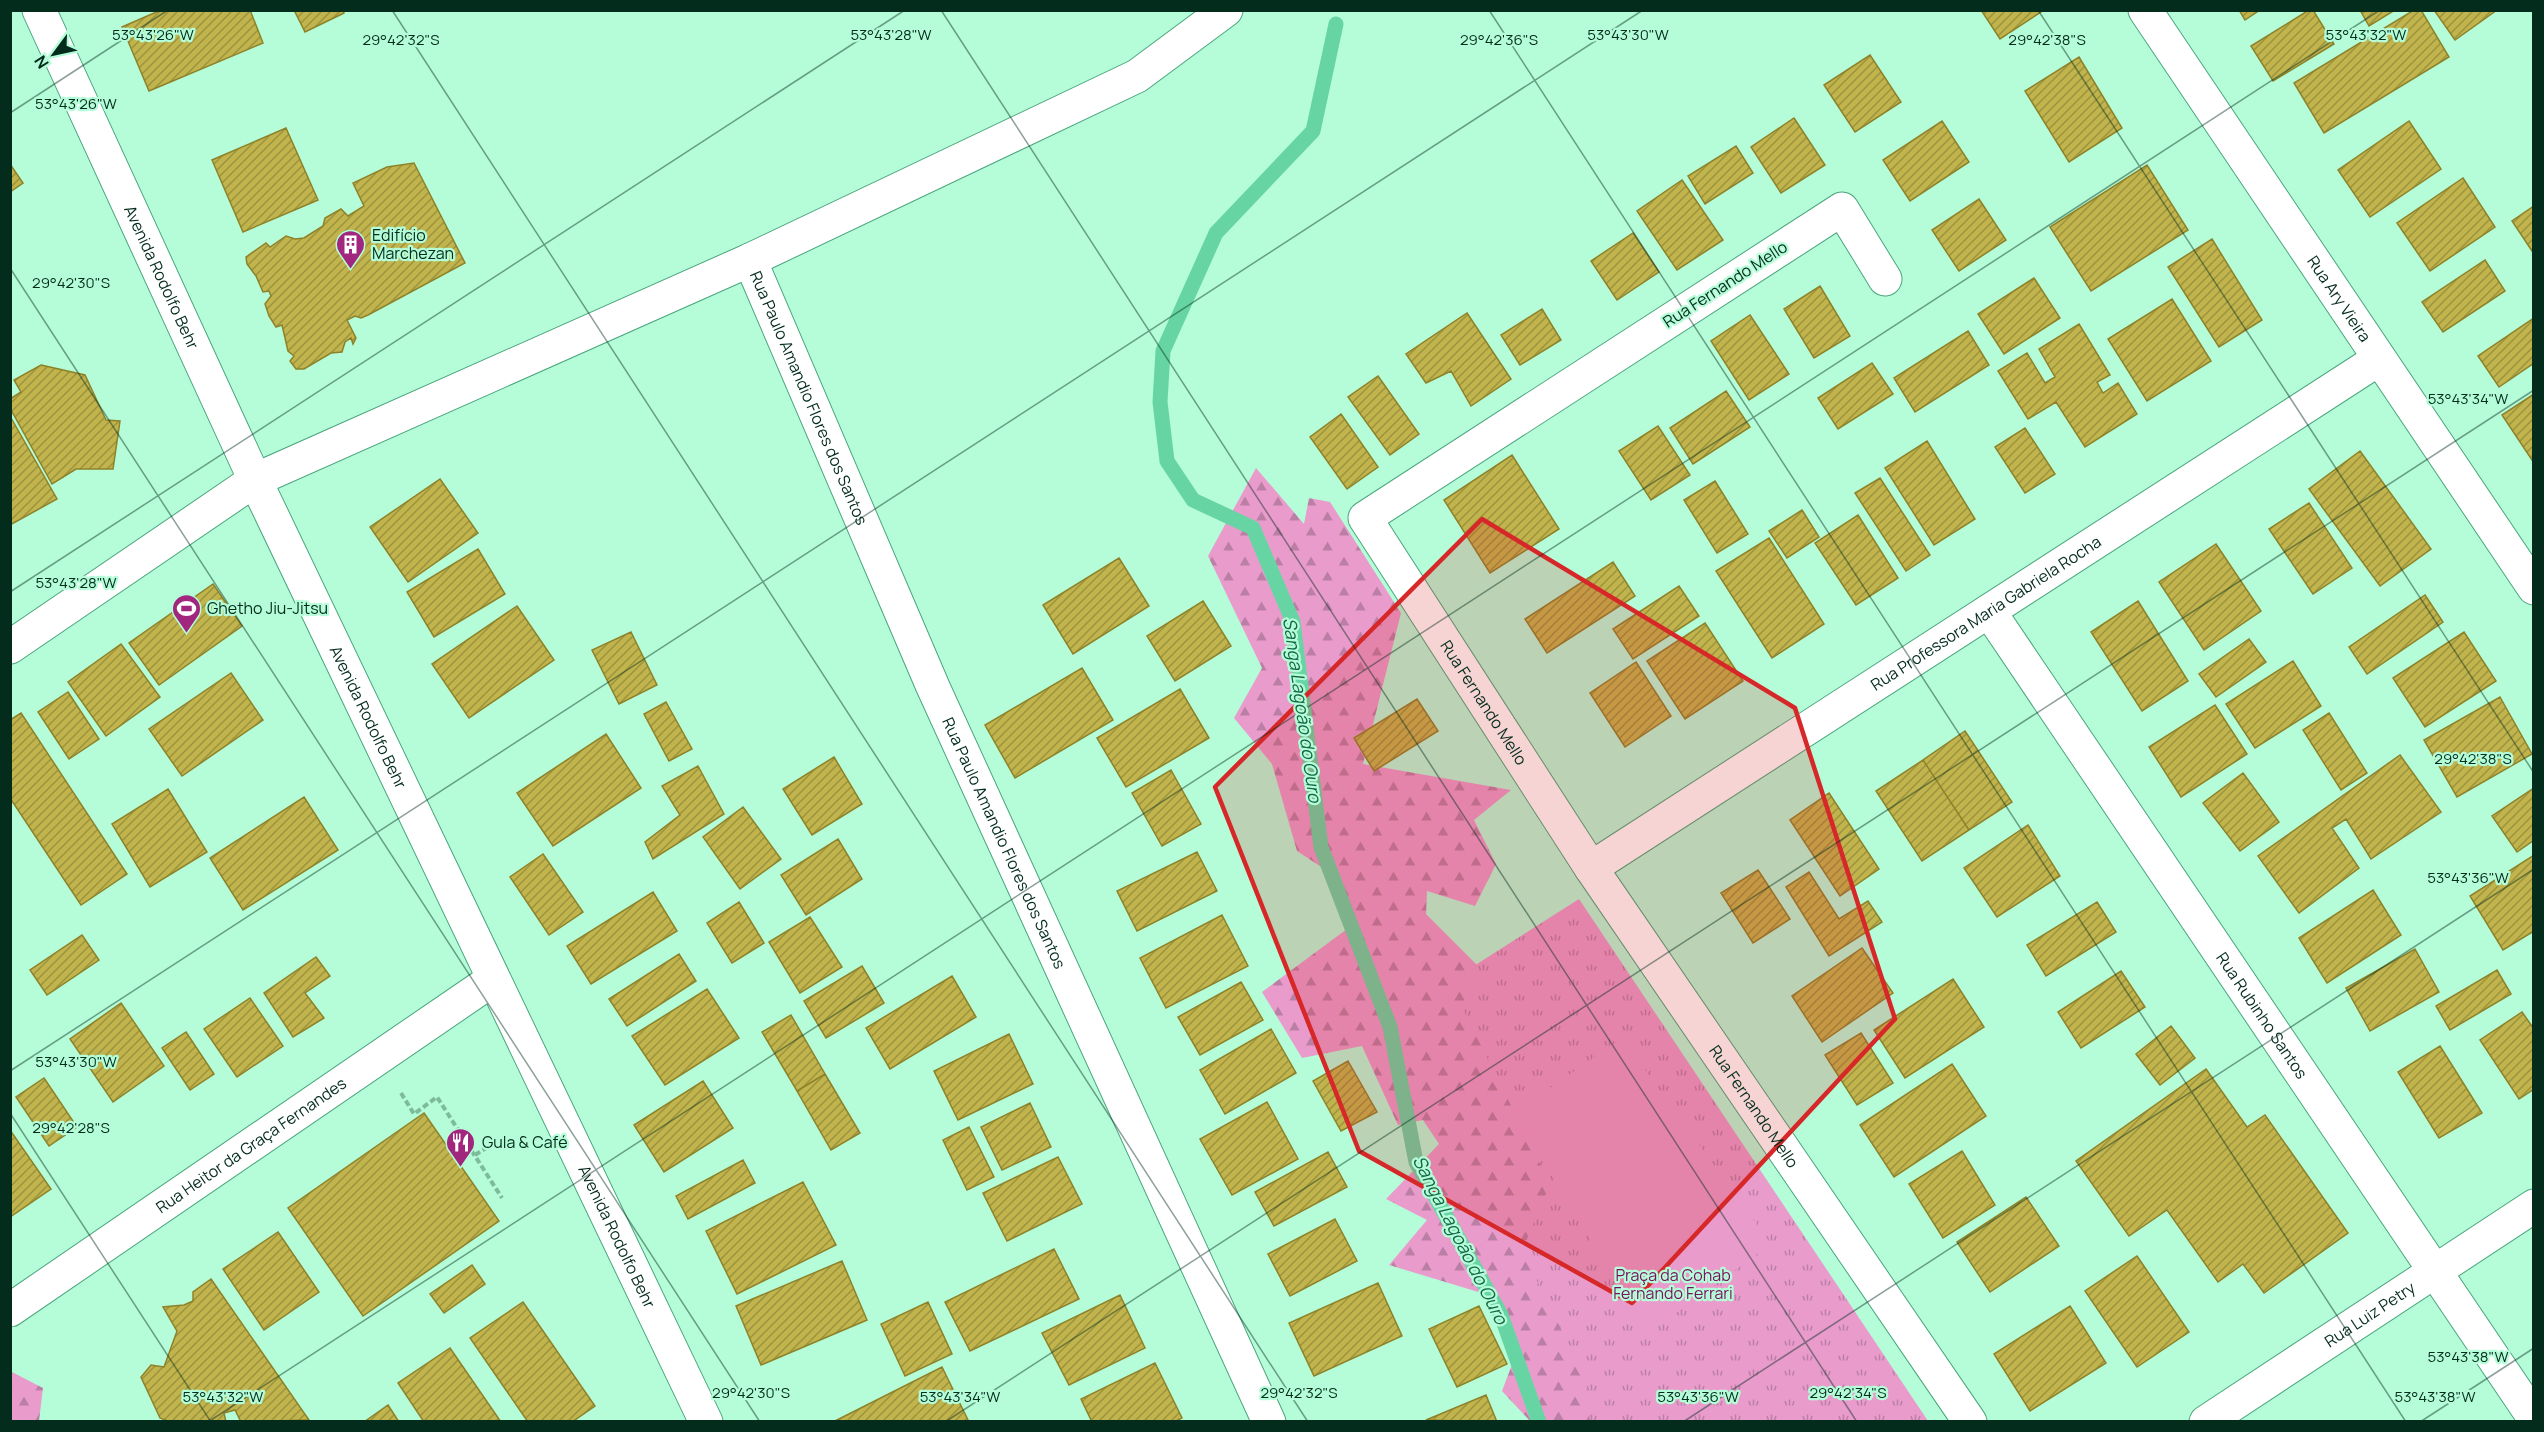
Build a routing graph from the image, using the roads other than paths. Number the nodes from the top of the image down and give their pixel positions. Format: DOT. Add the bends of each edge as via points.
graph roads {
  1 [pos="39,10"];
  2 [pos="1226,10"];
  3 [pos="2145,10"];
  4 [pos="750,260"];
  5 [pos="1885,279"];
  6 [pos="2379,359"];
  7 [pos="255,480"];
  8 [pos="2534,588"];
  9 [pos="1989,612"];
  10 [pos="10,647"];
  11 [pos="1591,868"];
  12 [pos="492,980"];
  13 [pos="2534,1206"];
  14 [pos="2435,1271"];
  15 [pos="10,1310"];
  16 [pos="2534,1418"];
  17 [pos="706,1422"];
  18 [pos="1269,1422"];
  19 [pos="1970,1422"];
  20 [pos="2206,1422"];
  1 -- 7 [label="street, Avenida Rodolfo Behr"];
  2 -- 4 [label="street" via="1137,75"];
  3 -- 6 [label="street, Rua Ary Vieira"];
  4 -- 7 [label="street"];
  4 -- 18 [label="street, Rua Paulo Amandio Flores dos Santos" via="933,687"];
  5 -- 11 [label="street, Rua Fernando Mello" via="1842,209 1365,518"];
  6 -- 8 [label="street, Rua Ary Vieira"];
  6 -- 9 [label="street, Rua Professora Maria Gabriela Rocha"];
  7 -- 10 [label="street"];
  7 -- 12 [label="street, Avenida Rodolfo Behr"];
  9 -- 11 [label="street, Rua Professora Maria Gabriela Rocha"];
  9 -- 14 [label="street, Rua Rubinho Santos"];
  11 -- 19 [label="street, Rua Fernando Mello"];
  12 -- 15 [label="street, Rua Heitor da Graça Fernandes"];
  12 -- 17 [label="street, Avenida Rodolfo Behr"];
  13 -- 14 [label="street, Rua Luiz Petry"];
  14 -- 16 [label="street, Rua Rubinho Santos"];
  14 -- 20 [label="street, Rua Luiz Petry"];
}
